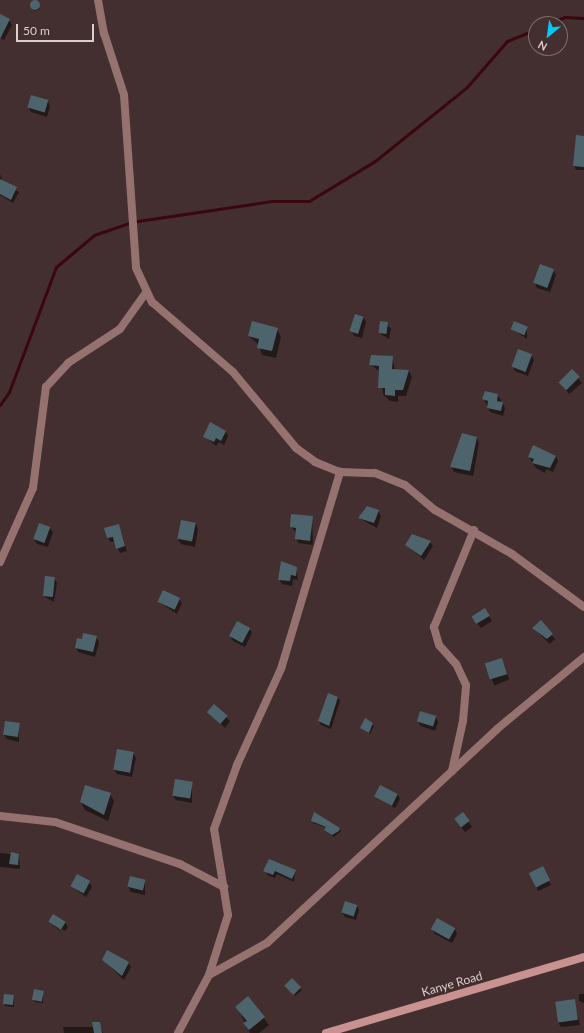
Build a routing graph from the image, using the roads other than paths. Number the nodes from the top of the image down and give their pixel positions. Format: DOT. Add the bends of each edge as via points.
graph roads {
  1 [pos="98,0"];
  2 [pos="146,294"];
  3 [pos="340,472"];
  4 [pos="474,530"];
  5 [pos="0,562"];
  6 [pos="584,607"];
  7 [pos="584,657"];
  8 [pos="452,771"];
  9 [pos="0,816"];
  10 [pos="224,887"];
  11 [pos="584,958"];
  12 [pos="209,975"];
  13 [pos="178,1033"];
  14 [pos="326,1033"];
  1 -- 2 [label="street" via="104,33 124,95 136,268"];
  2 -- 3 [label="street" via="174,324 233,372 296,448 315,462"];
  2 -- 5 [label="street" via="120,329 68,363 46,387 33,488"];
  3 -- 4 [label="street" via="362,471 387,477 405,486 435,510"];
  3 -- 10 [label="street" via="281,669 237,765 214,829"];
  4 -- 6 [label="street" via="571,594"];
  4 -- 8 [label="street" via="434,627 439,645 456,664 466,685 463,721"];
  7 -- 8 [label="street"];
  8 -- 12 [label="street" via="266,943"];
  9 -- 10 [label="street" via="56,822 180,864"];
  10 -- 12 [label="street" via="228,915"];
  11 -- 14 [label="main road, Kanye Road"];
  12 -- 13 [label="street"];
}
